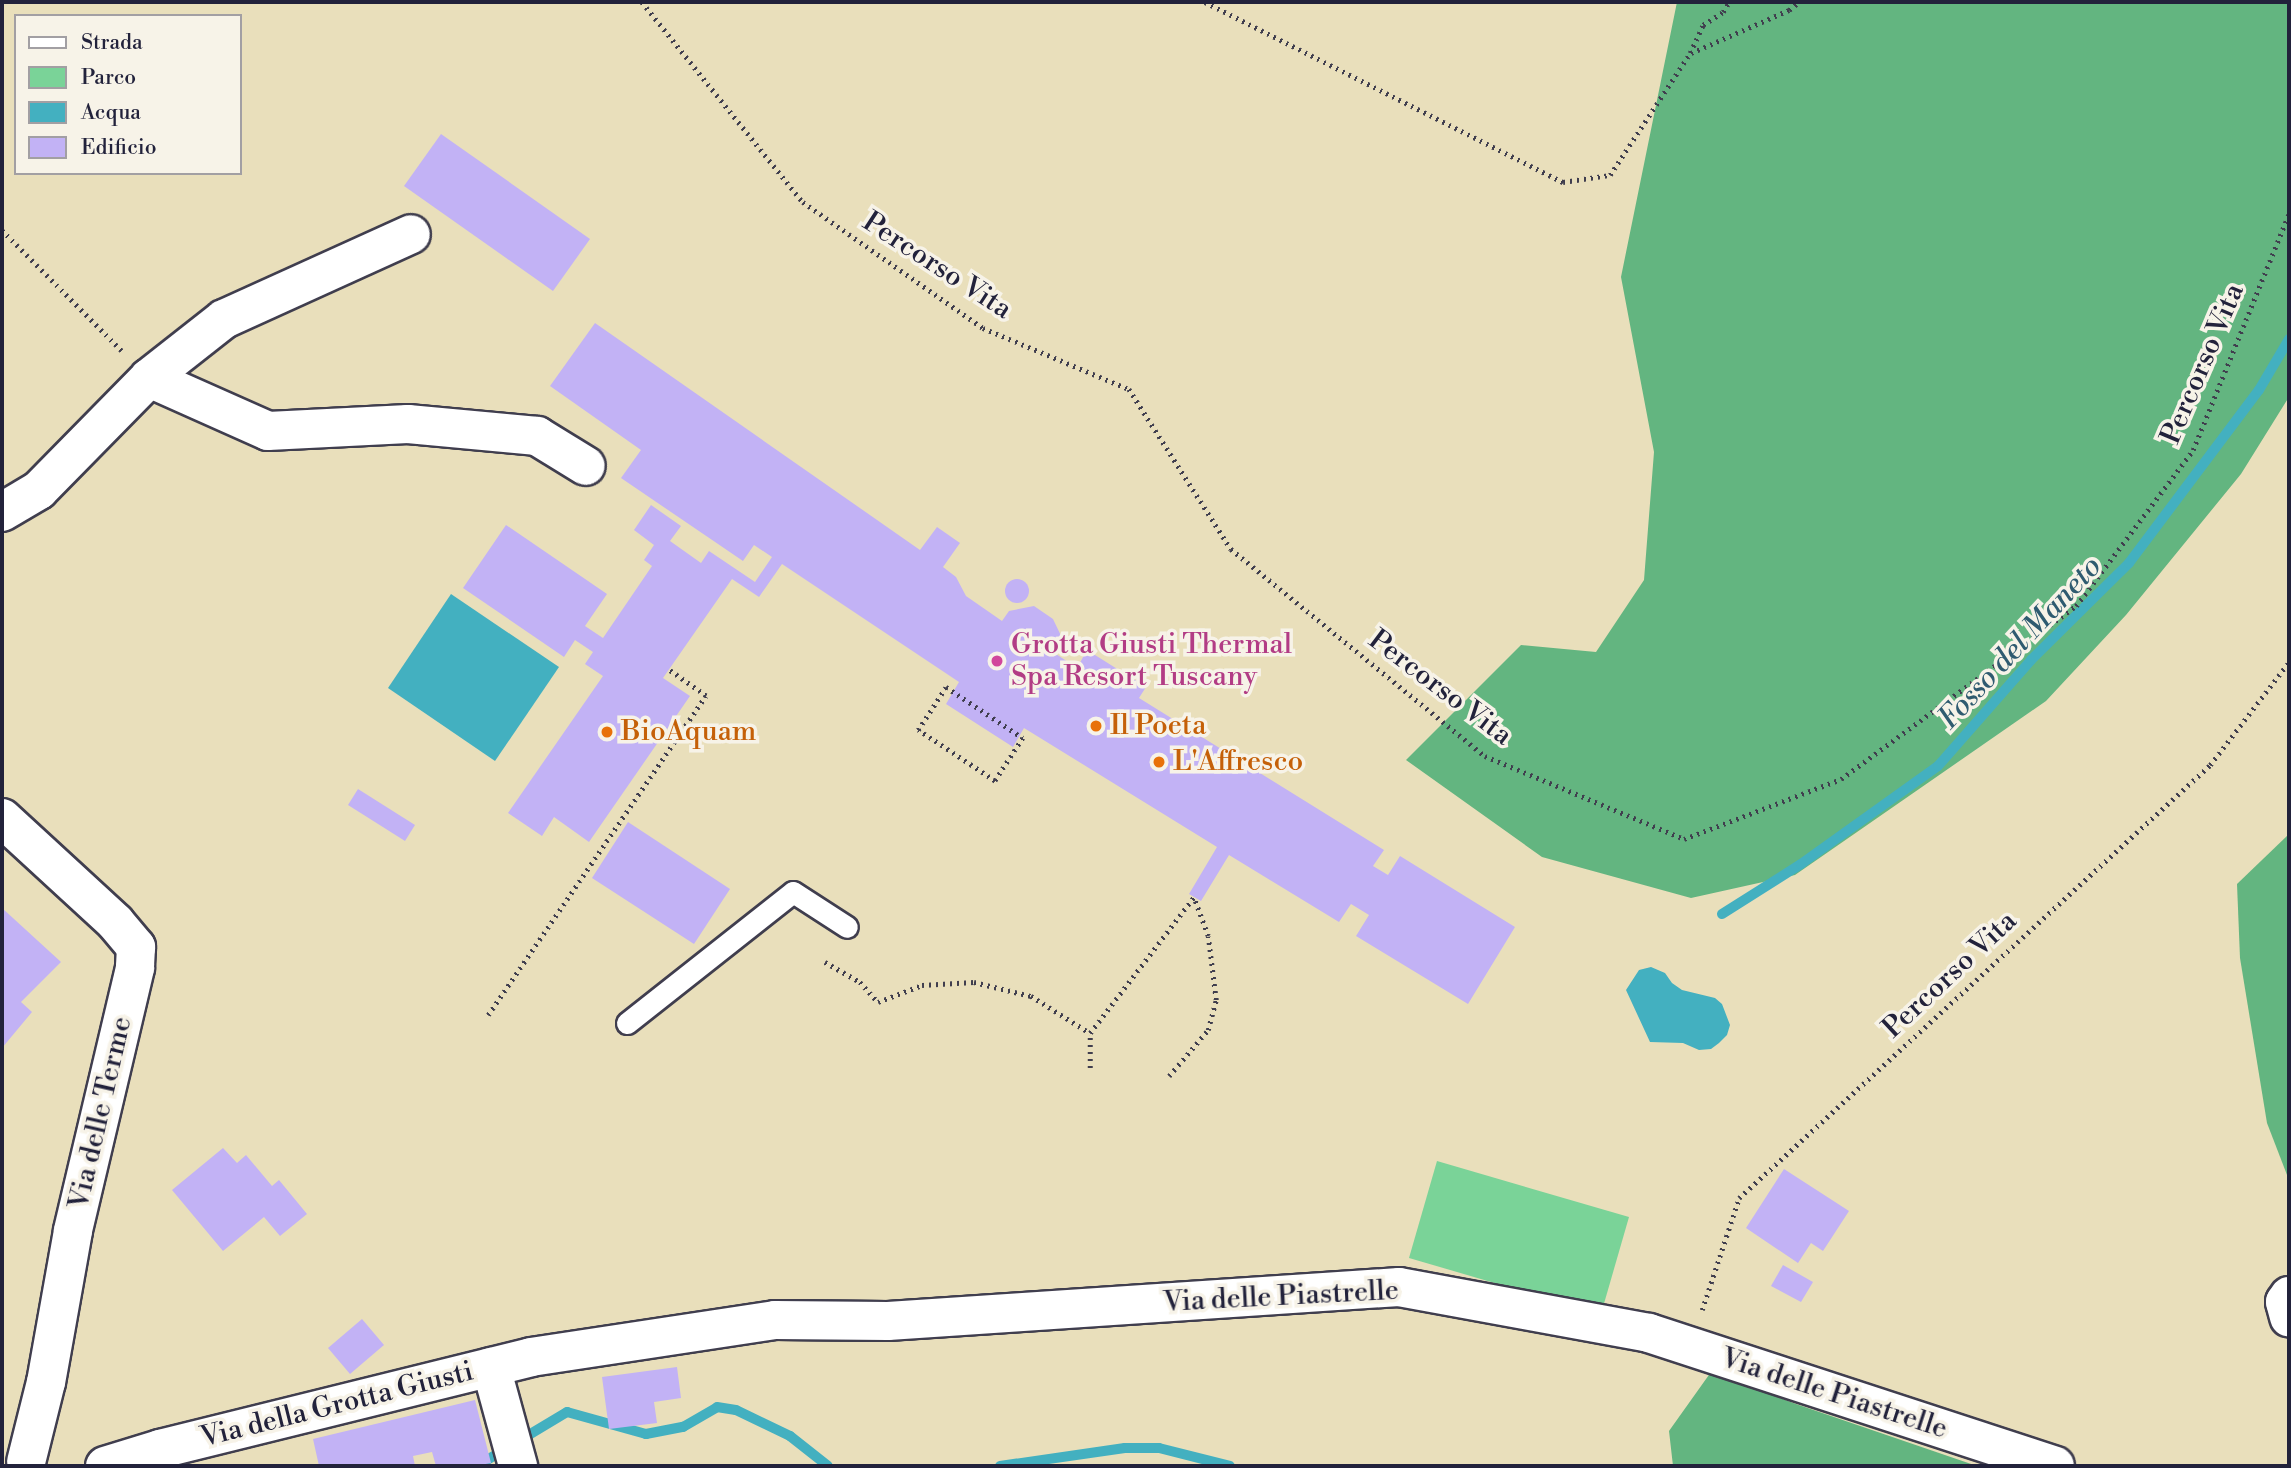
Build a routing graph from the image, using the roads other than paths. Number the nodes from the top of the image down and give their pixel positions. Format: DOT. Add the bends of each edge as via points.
graph roads {
  1 [pos="411,234"];
  2 [pos="149,379"];
  3 [pos="586,466"];
  4 [pos="2,512"];
  5 [pos="2,818"];
  6 [pos="847,928"];
  7 [pos="627,1023"];
  8 [pos="2289,1296"];
  9 [pos="2289,1317"];
  10 [pos="570,1349"];
  11 [pos="491,1367"];
  12 [pos="21,1461"];
  13 [pos="105,1466"];
  14 [pos="518,1466"];
  15 [pos="2055,1466"];
  1 -- 2 [label="street" via="224,319"];
  2 -- 3 [label="street" via="268,431 408,424 537,436"];
  2 -- 4 [label="street" via="39,490"];
  5 -- 12 [label="street, Via delle Terme" via="136,947 135,968 73,1231 46,1382"];
  6 -- 7 [label="lane" via="793,892"];
  8 -- 9 [label="street" via="2285,1302"];
  10 -- 11 [label="street, Via della Grotta Giusti"];
  10 -- 15 [label="street, Via delle Piastrelle" via="775,1320 888,1321 1399,1287 1649,1333"];
  11 -- 13 [label="street, Via della Grotta Giusti"];
  11 -- 14 [label="street"];
}
